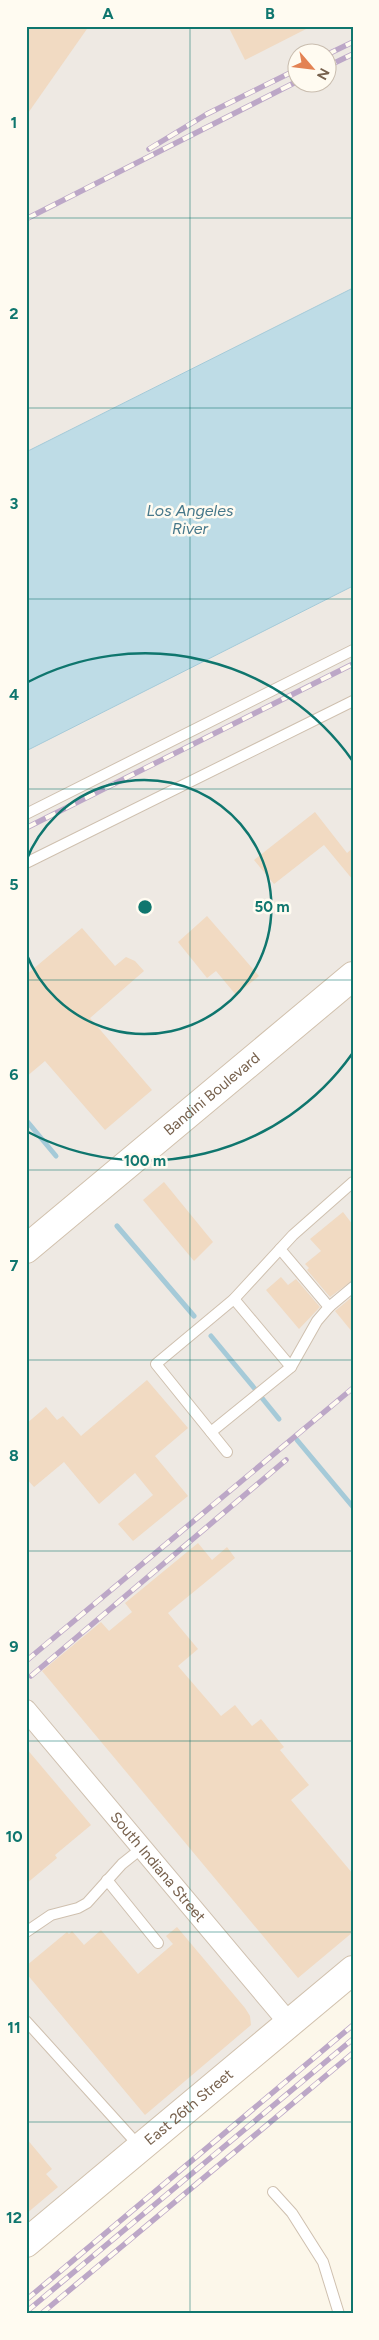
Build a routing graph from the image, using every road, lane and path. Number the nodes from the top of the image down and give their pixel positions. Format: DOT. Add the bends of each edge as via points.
graph roads {
  1 [pos="353,650"];
  2 [pos="353,701"];
  3 [pos="26,814"];
  4 [pos="26,862"];
  5 [pos="353,976"];
  6 [pos="353,1182"];
  7 [pos="26,1249"];
  8 [pos="280,1249"];
  9 [pos="353,1287"];
  10 [pos="234,1299"];
  11 [pos="329,1307"];
  12 [pos="291,1367"];
  13 [pos="211,1432"];
  14 [pos="227,1452"];
  15 [pos="26,1710"];
  16 [pos="142,1848"];
  17 [pos="108,1880"];
  18 [pos="26,1932"];
  19 [pos="158,1943"];
  20 [pos="353,1970"];
  21 [pos="26,2021"];
  22 [pos="289,2023"];
  23 [pos="140,2148"];
  24 [pos="273,2192"];
  25 [pos="26,2243"];
  26 [pos="339,2314"];
  1 -- 3 [label="lane"];
  2 -- 4 [label="lane"];
  5 -- 7 [label="street, Bandini Boulevard"];
  6 -- 8 [label="lane"];
  8 -- 10 [label="lane"];
  8 -- 11 [label="lane"];
  9 -- 11 [label="lane"];
  10 -- 12 [label="lane"];
  10 -- 13 [label="lane" via="156,1364"];
  11 -- 12 [label="lane"];
  12 -- 13 [label="lane"];
  13 -- 14 [label="lane"];
  15 -- 16 [label="street, South Indiana Street"];
  16 -- 17 [label="lane"];
  16 -- 22 [label="street, South Indiana Street"];
  17 -- 18 [label="lane" via="87,1903 51,1915"];
  17 -- 19 [label="lane"];
  20 -- 22 [label="street, East 26th Street"];
  21 -- 23 [label="lane"];
  22 -- 23 [label="street, East 26th Street"];
  23 -- 25 [label="street, East 26th Street"];
  24 -- 26 [label="lane" via="292,2213 323,2262"];
}
